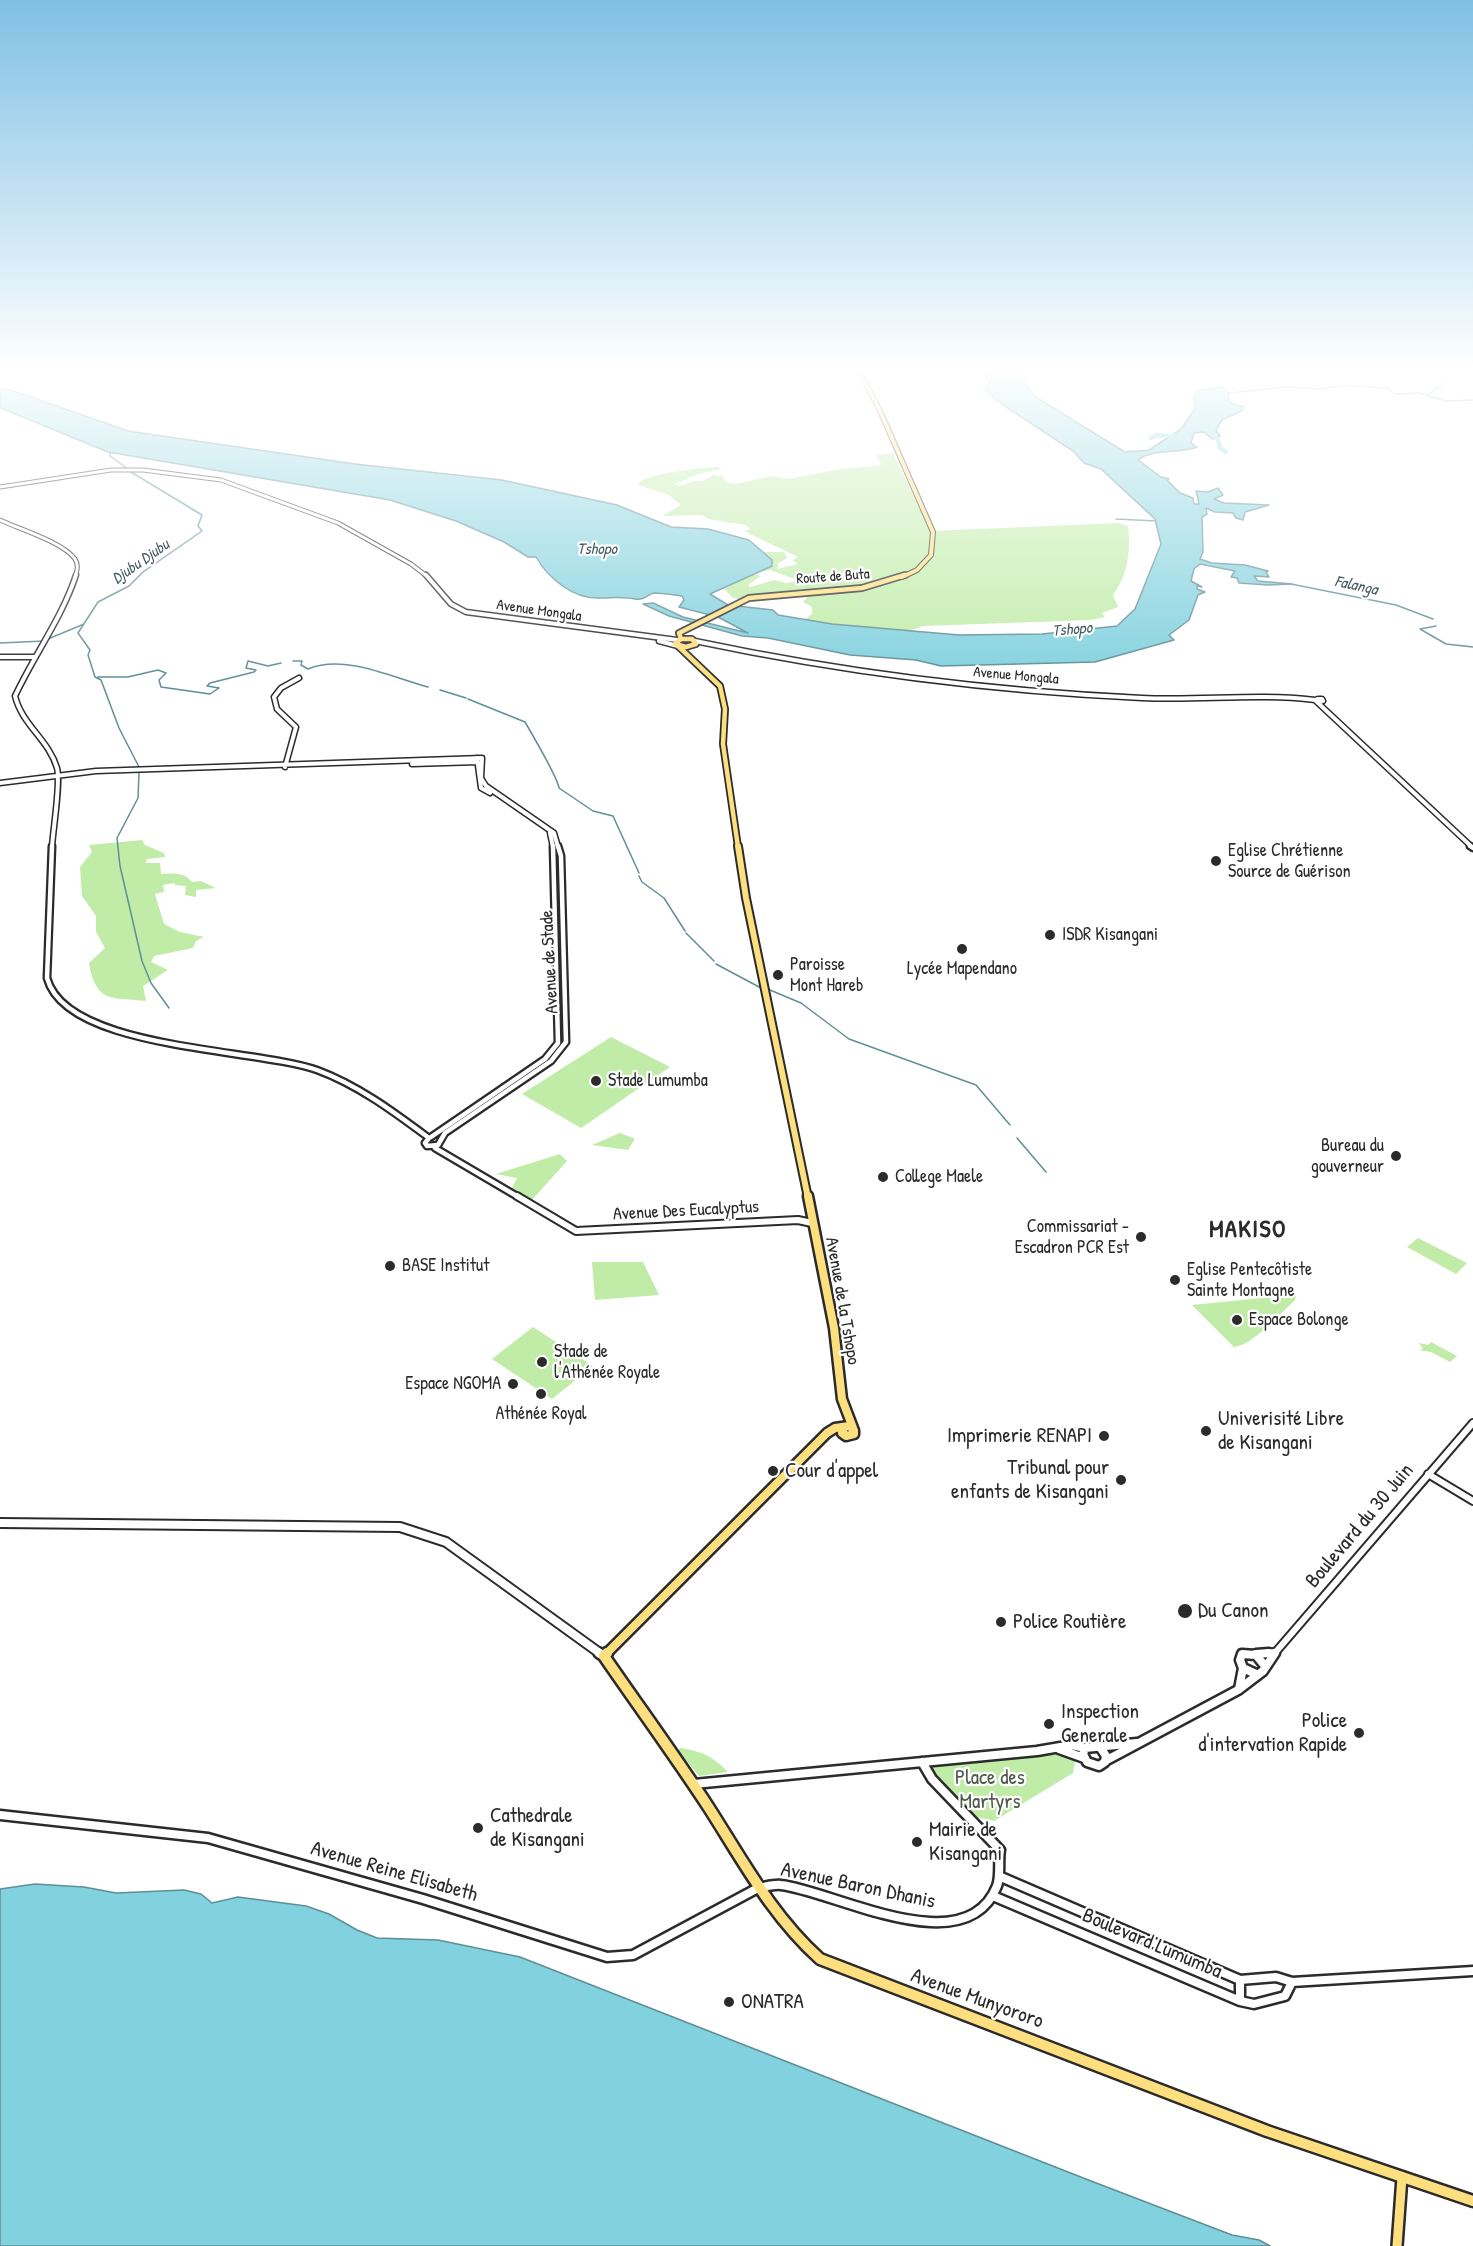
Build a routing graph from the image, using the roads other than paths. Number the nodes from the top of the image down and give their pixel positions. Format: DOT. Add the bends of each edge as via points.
graph roads {
  1 [pos="79,473"];
  2 [pos="168,473"];
  3 [pos="907,473"];
  4 [pos="0,486"];
  5 [pos="0,520"];
  6 [pos="652,638"];
  7 [pos="679,639"];
  8 [pos="678,646"];
  9 [pos="718,646"];
  10 [pos="691,647"];
  11 [pos="35,656"];
  12 [pos="0,657"];
  13 [pos="299,678"];
  14 [pos="304,680"];
  15 [pos="288,684"];
  16 [pos="1317,701"];
  17 [pos="479,760"];
  18 [pos="285,766"];
  19 [pos="59,777"];
  20 [pos="0,784"];
  21 [pos="1473,848"];
  22 [pos="467,1110"];
  23 [pos="474,1113"];
  24 [pos="430,1138"];
  25 [pos="441,1141"];
  26 [pos="434,1147"];
  27 [pos="445,1151"];
  28 [pos="810,1213"];
  29 [pos="798,1220"];
  30 [pos="812,1223"];
  31 [pos="1473,1423"];
  32 [pos="1428,1474"];
  33 [pos="1473,1501"];
  34 [pos="0,1523"];
  35 [pos="1275,1652"];
  36 [pos="1255,1654"];
  37 [pos="604,1656"];
  38 [pos="1265,1666"];
  39 [pos="1243,1668"];
  40 [pos="1256,1674"];
  41 [pos="1238,1690"];
  42 [pos="1140,1743"];
  43 [pos="1100,1747"];
  44 [pos="1085,1748"];
  45 [pos="1054,1749"];
  46 [pos="1084,1758"];
  47 [pos="1105,1761"];
  48 [pos="922,1762"];
  49 [pos="692,1785"];
  50 [pos="0,1815"];
  51 [pos="1001,1877"];
  52 [pos="758,1888"];
  53 [pos="993,1896"];
  54 [pos="1473,1971"];
  55 [pos="1240,1980"];
  56 [pos="1292,1982"];
  57 [pos="1240,2001"];
  58 [pos="1402,2176"];
  59 [pos="1473,2201"];
  60 [pos="1397,2246"];
  1 -- 4 [label="street, Avenue Mongala"];
  2 -- 6 [label="street, Avenue Mongala" via="242,486 338,524 411,564 451,604 473,614"];
  3 -- 7 [label="highway, Route de Buta" via="933,532 930,558 916,572 859,589 787,592 740,602 679,633"];
  5 -- 11 [label="street" via="64,549 76,560 77,580"];
  6 -- 7 [label="street"];
  6 -- 8 [label="street"];
  7 -- 8 [label="highway" via="674,643"];
  7 -- 10 [label="highway"];
  8 -- 10 [label="highway, Avenue de la Tshopo"];
  9 -- 10 [label="street"];
  9 -- 16 [label="street, Avenue Mongala" via="882,675 1089,695"];
  10 -- 28 [label="highway, Avenue de la Tshopo" via="720,686 725,709 723,744 746,898"];
  11 -- 12 [label="street"];
  11 -- 19 [label="street" via="15,699 20,713 53,758"];
  13 -- 15 [label="street"];
  14 -- 15 [label="street"];
  15 -- 18 [label="street" via="274,697 278,709 296,727"];
  16 -- 21 [label="street"];
  17 -- 18 [label="street"];
  17 -- 22 [label="street" via="481,788 547,829 553,839 559,1038 556,1048 545,1059"];
  17 -- 23 [label="street, Avenue de Stade" via="486,786 549,828 557,840 561,856 567,1030 564,1046 551,1061"];
  18 -- 19 [label="street"];
  19 -- 20 [label="street"];
  19 -- 24 [label="street" via="49,877 46,966 48,984 55,996 82,1017 110,1029 299,1064 335,1076 375,1098"];
  22 -- 23 [label="street"];
  22 -- 24 [label="street"];
  23 -- 25 [label="street, Avenue de Stade" via="445,1133"];
  24 -- 25 [label="street"];
  24 -- 26 [label="street" via="426,1144"];
  25 -- 26 [label="street, Avenue de Stade"];
  25 -- 27 [label="street"];
  26 -- 27 [label="street"];
  27 -- 29 [label="street, Avenue Des Eucalyptus" via="576,1231"];
  28 -- 29 [label="street, Avenue Des Eucalyptus"];
  28 -- 30 [label="highway, Avenue de la Tshopo"];
  29 -- 30 [label="street, Avenue Des Eucalyptus"];
  30 -- 37 [label="highway, Avenue de la Tshopo" via="834,1328 846,1429 821,1440"];
  31 -- 32 [label="street, Boulevard du 30 Juin"];
  32 -- 33 [label="street"];
  32 -- 35 [label="street, Boulevard du 30 Juin"];
  34 -- 37 [label="main road" via="400,1527 446,1542"];
  35 -- 36 [label="street"];
  35 -- 38 [label="street, Boulevard du 30 Juin"];
  36 -- 38 [label="street"];
  36 -- 39 [label="street" via="1242,1654"];
  37 -- 49 [label="highway, Avenue Munyororo"];
  38 -- 40 [label="street"];
  39 -- 40 [label="street"];
  39 -- 41 [label="street"];
  40 -- 41 [label="street"];
  41 -- 42 [label="street"];
  42 -- 43 [label="street"];
  42 -- 47 [label="street"];
  43 -- 44 [label="street"];
  43 -- 47 [label="street"];
  44 -- 45 [label="street" via="1072,1745"];
  44 -- 46 [label="street"];
  45 -- 46 [label="street"];
  45 -- 48 [label="street"];
  46 -- 47 [label="street" via="1095,1766"];
  48 -- 49 [label="street"];
  48 -- 51 [label="street" via="932,1779 1000,1850"];
  49 -- 52 [label="highway, Avenue Munyororo"];
  50 -- 52 [label="street, Avenue Reine Elisabeth" via="208,1838 412,1895 607,1957 633,1955"];
  51 -- 53 [label="street"];
  51 -- 55 [label="street, Boulevard Lumumba"];
  52 -- 53 [label="street, Avenue Baron Dhanis" via="780,1885 926,1922 954,1921"];
  52 -- 58 [label="highway, Avenue Munyororo" via="794,1936 820,1959 1247,2123"];
  53 -- 57 [label="street, Boulevard Lumumba"];
  54 -- 56 [label="street, Boulevard Lumumba"];
  55 -- 56 [label="street, Boulevard Lumumba" via="1276,1977"];
  55 -- 57 [label="street"];
  56 -- 57 [label="street, Boulevard Lumumba" via="1285,1996 1254,2004"];
  58 -- 59 [label="highway, Avenue Munyororo"];
  58 -- 60 [label="main road"];
}
